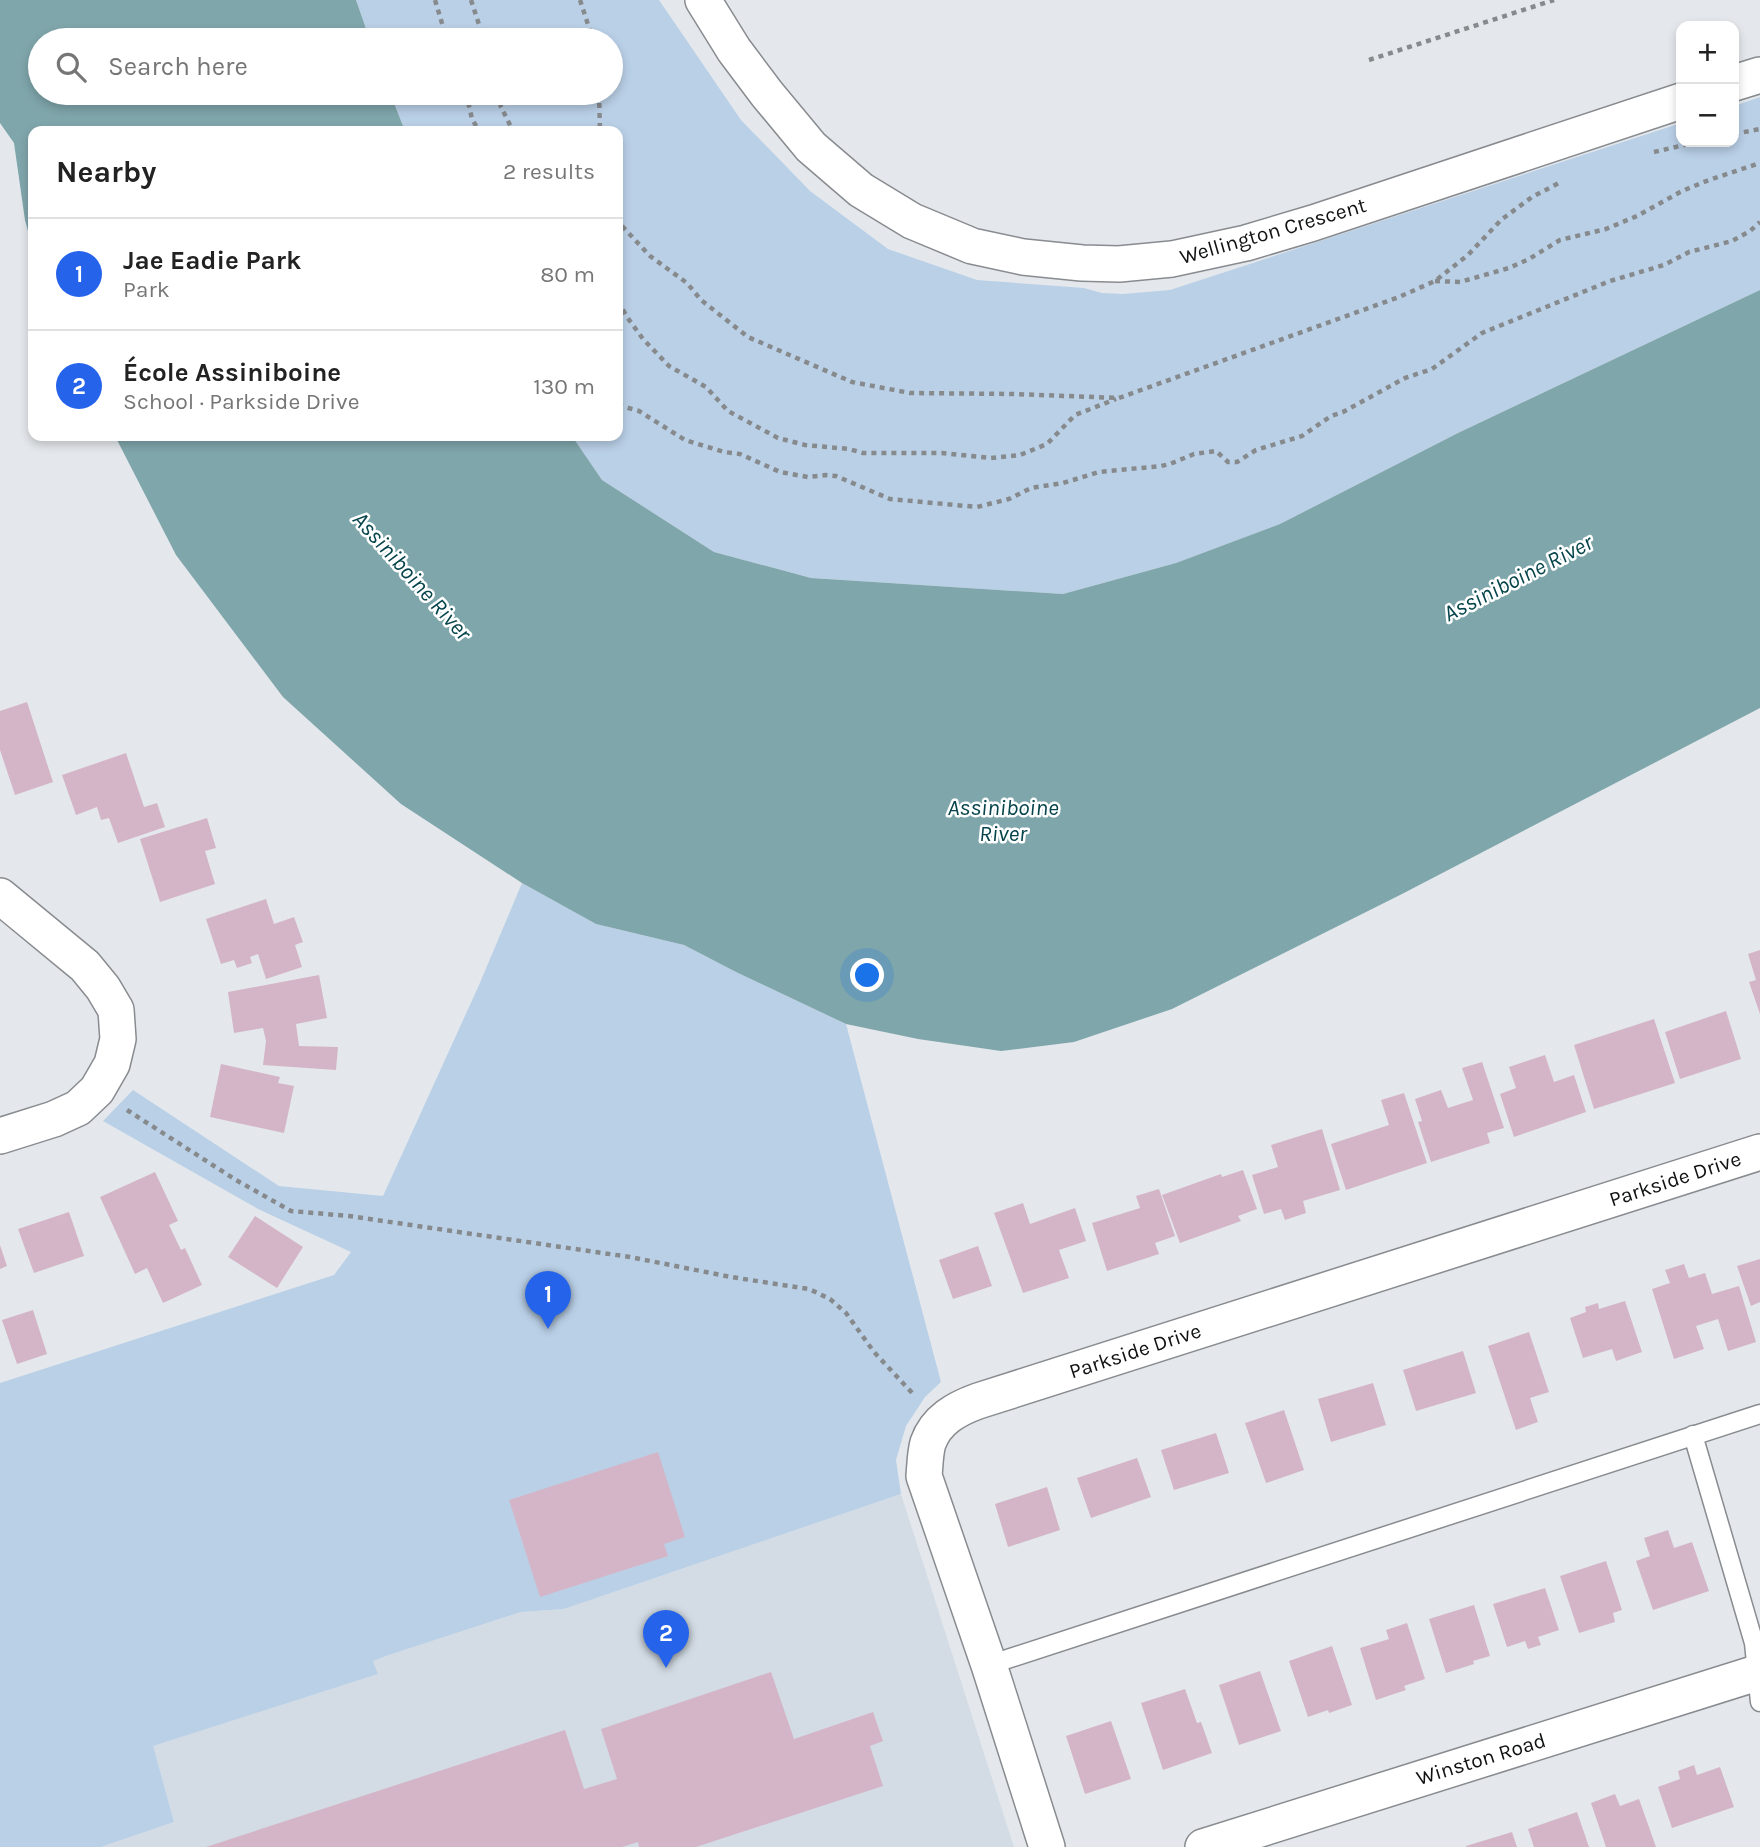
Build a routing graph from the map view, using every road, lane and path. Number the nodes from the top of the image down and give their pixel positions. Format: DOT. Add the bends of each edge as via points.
graph roads {
  1 [pos="435,0"];
  2 [pos="471,0"];
  3 [pos="580,0"];
  4 [pos="703,0"];
  5 [pos="1554,0"];
  6 [pos="443,28"];
  7 [pos="480,28"];
  8 [pos="589,28"];
  9 [pos="1369,60"];
  10 [pos="1760,75"];
  11 [pos="1739,81"];
  12 [pos="1676,103"];
  13 [pos="469,105"];
  14 [pos="502,105"];
  15 [pos="599,105"];
  16 [pos="476,126"];
  17 [pos="511,126"];
  18 [pos="600,126"];
  19 [pos="1760,129"];
  20 [pos="1739,133"];
  21 [pos="1676,147"];
  22 [pos="1645,154"];
  23 [pos="1760,163"];
  24 [pos="1567,179"];
  25 [pos="1760,222"];
  26 [pos="623,227"];
  27 [pos="1435,281"];
  28 [pos="623,310"];
  29 [pos="1119,398"];
  30 [pos="623,406"];
  31 [pos="0,896"];
  32 [pos="97,1090"];
  33 [pos="0,1136"];
  34 [pos="1760,1152"];
  35 [pos="1760,1414"];
  36 [pos="939,1423"];
  37 [pos="1693,1435"];
  38 [pos="989,1665"];
  39 [pos="1759,1682"];
  40 [pos="1047,1847"];
  41 [pos="1203,1847"];
  1 -- 6 [label="path"];
  2 -- 7 [label="path"];
  3 -- 8 [label="path"];
  4 -- 12 [label="street, Wellington Crescent" via="734,50 811,147 861,190 912,220 972,246 1023,257 1119,264 1172,259 1246,243"];
  5 -- 9 [label="path"];
  10 -- 11 [label="street"];
  13 -- 16 [label="path"];
  14 -- 17 [label="path"];
  15 -- 18 [label="path"];
  19 -- 20 [label="path"];
  21 -- 22 [label="path"];
  23 -- 27 [label="path" via="1682,191 1606,229 1560,240 1509,268 1460,282"];
  24 -- 27 [label="path" via="1500,220 1468,256"];
  25 -- 30 [label="path" via="1732,241 1689,252 1482,332 1432,369 1405,378 1301,436 1256,450 1237,463 1227,462 1216,451 1194,454 1170,464 1099,472 1031,488 976,507 890,499 836,476 780,472 740,454 685,440 639,411"];
  26 -- 29 [label="path" via="650,256 748,337 852,383 910,393"];
  27 -- 29 [label="path"];
  28 -- 29 [label="path" via="669,366 706,387 728,411 778,438 805,445 863,453 1020,455 1047,444 1075,415"];
  31 -- 32 [label="street" via="85,966 116,1010 118,1039 112,1064"];
  32 -- 33 [label="street" via="78,1108"];
  32 -- 36 [label="path" via="291,1211 630,1257 809,1289 830,1298 846,1313 874,1352"];
  34 -- 36 [label="street, Parkside Drive" via="978,1401"];
  35 -- 37 [label="lane"];
  36 -- 38 [label="street" via="928,1444 924,1476"];
  37 -- 38 [label="lane"];
  37 -- 39 [label="lane" via="1754,1643"];
  38 -- 40 [label="street"];
  39 -- 41 [label="street, Winston Road"];
}
